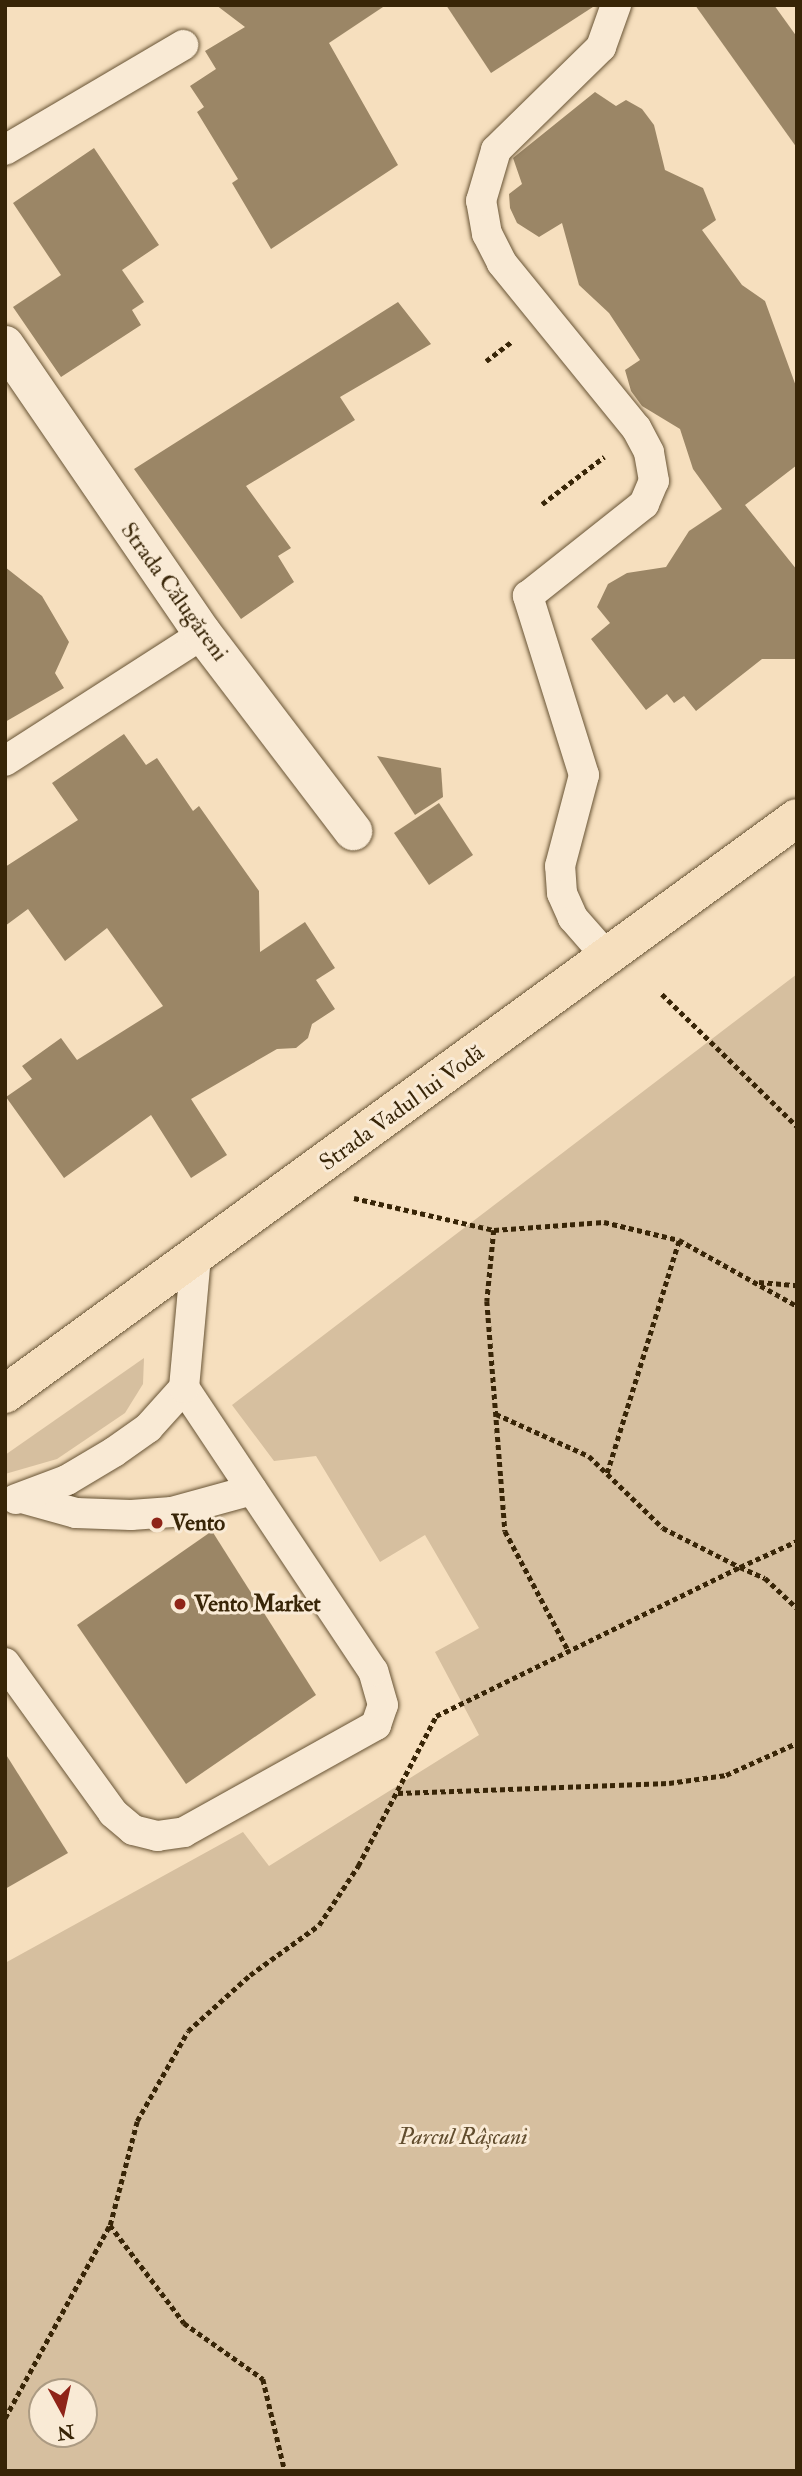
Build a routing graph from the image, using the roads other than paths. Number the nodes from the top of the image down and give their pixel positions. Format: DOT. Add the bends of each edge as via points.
graph roads {
  1 [pos="616,5"];
  2 [pos="183,45"];
  3 [pos="5,149"];
  4 [pos="5,345"];
  5 [pos="203,634"];
  6 [pos="5,761"];
  7 [pos="797,818"];
  8 [pos="353,831"];
  9 [pos="609,959"];
  10 [pos="196,1256"];
  11 [pos="184,1388"];
  12 [pos="5,1394"];
  13 [pos="252,1490"];
  14 [pos="13,1499"];
  15 [pos="5,1663"];
  1 -- 9 [label="lane" via="601,47 496,150 481,201 487,234 502,263 636,428 649,452 653,481 644,504 528,596 584,775 560,866 562,893 573,918"];
  2 -- 3 [label="lane"];
  4 -- 5 [label="street, Strada Călugăreni"];
  5 -- 6 [label="lane"];
  5 -- 8 [label="street, Strada Călugăreni"];
  7 -- 9 [label="main road, Strada Vadul lui Vodă"];
  9 -- 10 [label="main road, Strada Vadul lui Vodă"];
  10 -- 11 [label="lane"];
  10 -- 12 [label="main road, Strada Vadul lui Vodă"];
  11 -- 13 [label="lane"];
  11 -- 14 [label="lane" via="148,1428 114,1452"];
  13 -- 14 [label="lane" via="172,1512 131,1515 76,1513"];
  13 -- 15 [label="lane" via="381,1686 383,1704 376,1725 358,1740 184,1832 157,1836 133,1830 113,1813"];
}
